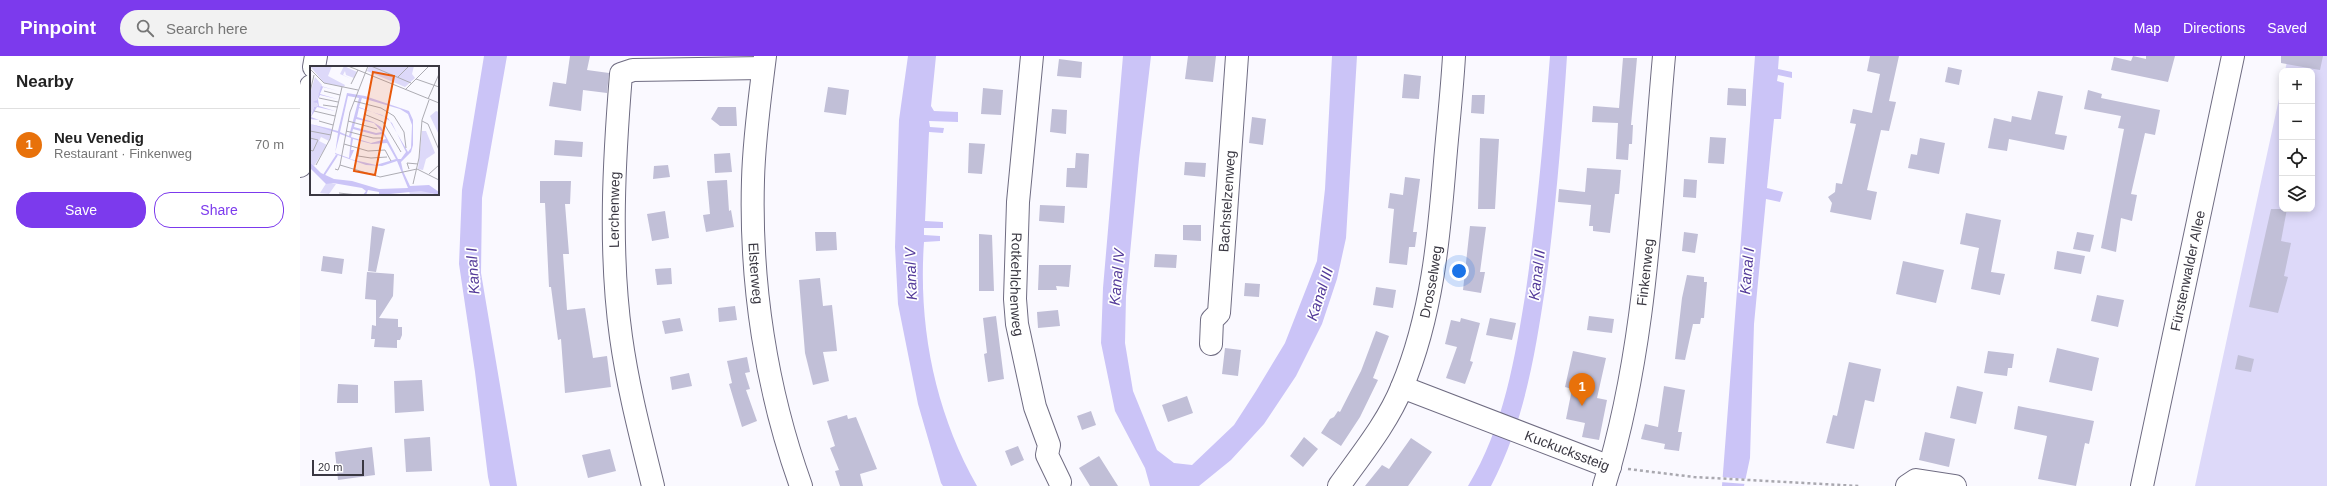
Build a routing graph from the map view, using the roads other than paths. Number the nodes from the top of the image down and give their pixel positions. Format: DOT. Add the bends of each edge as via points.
graph roads {
  1 [pos="316,56"];
  2 [pos="1032,56"];
  3 [pos="1237,56"];
  4 [pos="1454,56"];
  5 [pos="1664,56"];
  6 [pos="2233,56"];
  7 [pos="764,62"];
  8 [pos="314,66"];
  9 [pos="310,93"];
  10 [pos="300,166"];
  11 [pos="1211,344"];
  12 [pos="1402,387"];
  13 [pos="1607,476"];
  14 [pos="1060,482"];
  15 [pos="653,486"];
  16 [pos="801,486"];
  17 [pos="1339,486"];
  18 [pos="1907,486"];
  19 [pos="1955,486"];
  20 [pos="2142,486"];
  1 -- 8 [label="street"];
  2 -- 14 [label="street, Rotkehlchenweg" via="1018,202 1015,299 1035,407 1049,445 1047,455"];
  3 -- 11 [label="street, Bachstelzenweg" via="1219,313 1212,320"];
  4 -- 12 [label="street, Drosselweg" via="1435,264 1416,345"];
  5 -- 13 [label="street, Finkenweg" via="1652,204 1637,334 1623,413"];
  6 -- 20 [label="street, Fürstenwalder Allee"];
  7 -- 15 [label="street, Lerchenweg" via="633,70 621,74 614,160 615,252 620,328 630,392"];
  7 -- 16 [label="street, Elsterweg" via="753,180 755,262 768,368 783,434"];
  9 -- 10 [label="street"];
  12 -- 13 [label="street, Kuckuckssteig" via="1540,440"];
  12 -- 17 [label="street, Drosselweg" via="1368,446"];
  18 -- 19 [label="street" via="1916,480"];
}
